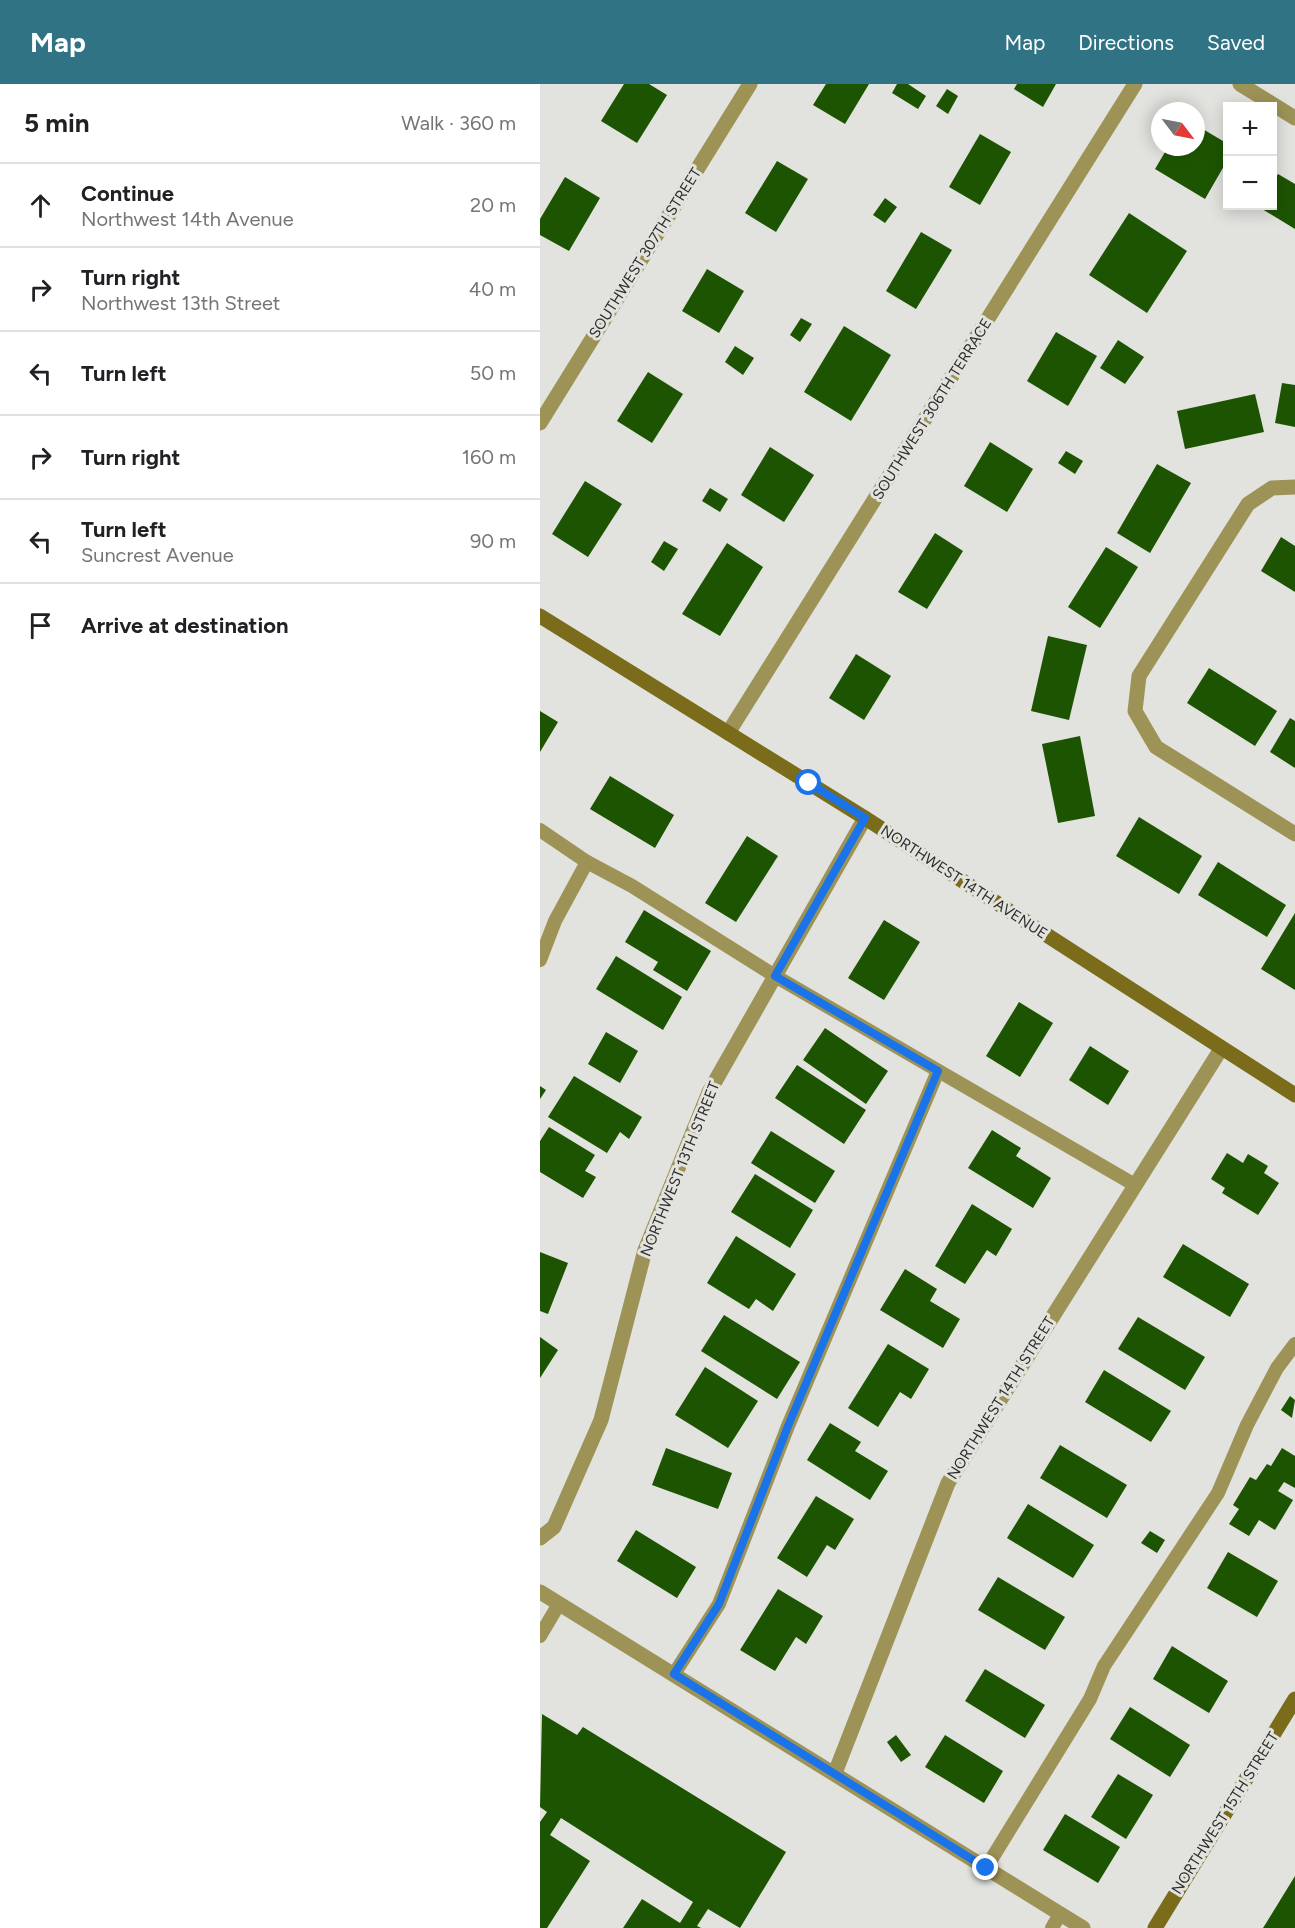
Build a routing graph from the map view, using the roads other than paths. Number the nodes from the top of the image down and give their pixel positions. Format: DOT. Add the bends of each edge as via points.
graph roads {
  1 [pos="750,84"];
  2 [pos="1135,84"];
  3 [pos="1240,84"];
  4 [pos="1295,118"];
  5 [pos="540,423"];
  6 [pos="1295,487"];
  7 [pos="540,616"];
  8 [pos="728,733"];
  9 [pos="865,818"];
  10 [pos="540,830"];
  11 [pos="1295,834"];
  12 [pos="587,862"];
  13 [pos="540,960"];
  14 [pos="775,976"];
  15 [pos="1221,1049"];
  16 [pos="938,1071"];
  17 [pos="1295,1095"];
  18 [pos="1135,1185"];
  19 [pos="1295,1344"];
  20 [pos="540,1538"];
  21 [pos="540,1592"];
  22 [pos="559,1604"];
  23 [pos="540,1636"];
  24 [pos="674,1674"];
  25 [pos="1295,1699"];
  26 [pos="835,1773"];
  27 [pos="986,1868"];
  28 [pos="1060,1914"];
  29 [pos="1052,1928"];
  30 [pos="1083,1928"];
  31 [pos="1155,1928"];
  1 -- 5 [label="street, SOUTHWEST 307TH STREET"];
  2 -- 8 [label="street, SOUTHWEST 306TH TERRACE"];
  3 -- 4 [label="street"];
  6 -- 11 [label="street" via="1272,488 1248,504 1139,676 1135,711 1156,747"];
  7 -- 8 [label="street, NORTHWEST 14TH AVENUE"];
  8 -- 9 [label="street, NORTHWEST 14TH AVENUE"];
  9 -- 14 [label="street, NORTHWEST 13TH STREET"];
  9 -- 15 [label="street, NORTHWEST 14TH AVENUE"];
  10 -- 12 [label="lane"];
  12 -- 13 [label="lane" via="555,921"];
  12 -- 14 [label="lane"];
  14 -- 16 [label="lane"];
  14 -- 20 [label="street, NORTHWEST 13TH STREET" via="709,1092 645,1251 601,1420 554,1527"];
  15 -- 17 [label="street, NORTHWEST 14TH AVENUE"];
  15 -- 18 [label="street, NORTHWEST 14TH STREET"];
  16 -- 18 [label="lane"];
  16 -- 24 [label="lane" via="788,1426 719,1604"];
  18 -- 26 [label="street, NORTHWEST 14TH STREET" via="948,1483"];
  19 -- 27 [label="lane" via="1277,1368 1252,1416 1218,1493 1104,1666 1090,1699"];
  21 -- 22 [label="street"];
  22 -- 23 [label="lane"];
  22 -- 24 [label="street"];
  24 -- 26 [label="street"];
  25 -- 31 [label="street, NORTHWEST 15TH STREET"];
  26 -- 27 [label="street"];
  27 -- 28 [label="street"];
  28 -- 29 [label="lane"];
  28 -- 30 [label="street"];
}
